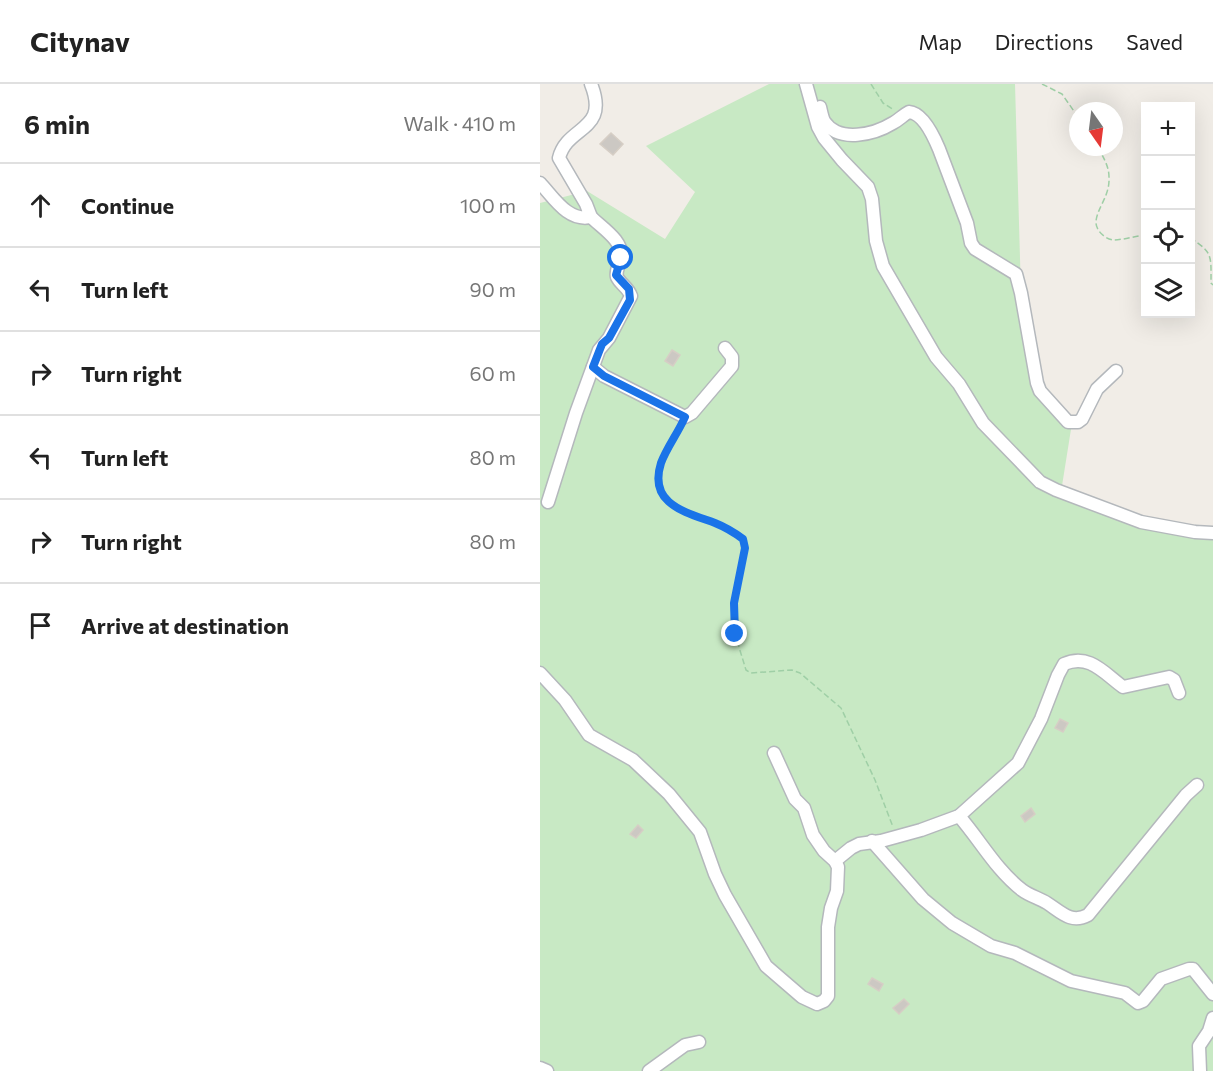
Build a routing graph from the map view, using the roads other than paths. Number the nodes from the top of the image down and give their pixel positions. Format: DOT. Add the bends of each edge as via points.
graph roads {
  1 [pos="591,84"];
  2 [pos="806,84"];
  3 [pos="811,84"];
  4 [pos="540,183"];
  5 [pos="591,218"];
  6 [pos="725,348"];
  7 [pos="593,367"];
  8 [pos="1116,371"];
  9 [pos="548,502"];
  10 [pos="1213,533"];
  11 [pos="540,673"];
  12 [pos="1179,693"];
  13 [pos="774,753"];
  14 [pos="1197,785"];
  15 [pos="959,816"];
  16 [pos="872,841"];
  17 [pos="836,861"];
  18 [pos="1213,993"];
  19 [pos="1213,1018"];
  20 [pos="699,1042"];
  21 [pos="540,1068"];
  22 [pos="547,1071"];
  23 [pos="649,1071"];
  24 [pos="1200,1071"];
  1 -- 5 [label="street" via="597,106 588,126 562,146 559,158"];
  2 -- 10 [label="street" via="824,138 868,187 883,266 936,357 959,384 983,423 1040,482 1056,490 1141,522"];
  3 -- 8 [label="street" via="824,121 843,134 879,129 909,112 918,115 934,137 971,243 1016,274 1036,383 1068,422 1082,419 1097,389"];
  4 -- 5 [label="street" via="570,215"];
  5 -- 7 [label="street" via="619,245 621,258 616,275 631,296"];
  6 -- 7 [label="street" via="732,357 732,366 685,417"];
  7 -- 9 [label="street"];
  11 -- 17 [label="street" via="589,735 633,760 669,794 700,832 725,895 766,966 802,997 817,1004 828,996 828,927 837,891"];
  12 -- 15 [label="street" via="1169,677 1124,687 1089,662 1064,664 1018,763"];
  13 -- 17 [label="street" via="795,799 804,808 813,835"];
  14 -- 15 [label="street" via="1088,915 1077,919 1020,889"];
  15 -- 16 [label="street" via="937,826"];
  16 -- 17 [label="street" via="851,848"];
  16 -- 18 [label="street" via="923,899 952,923 991,946 1015,953 1071,981 1125,993 1138,1003 1161,979 1189,969"];
  19 -- 24 [label="street" via="1199,1046"];
  20 -- 23 [label="street" via="685,1045"];
  21 -- 22 [label="street"];
}
